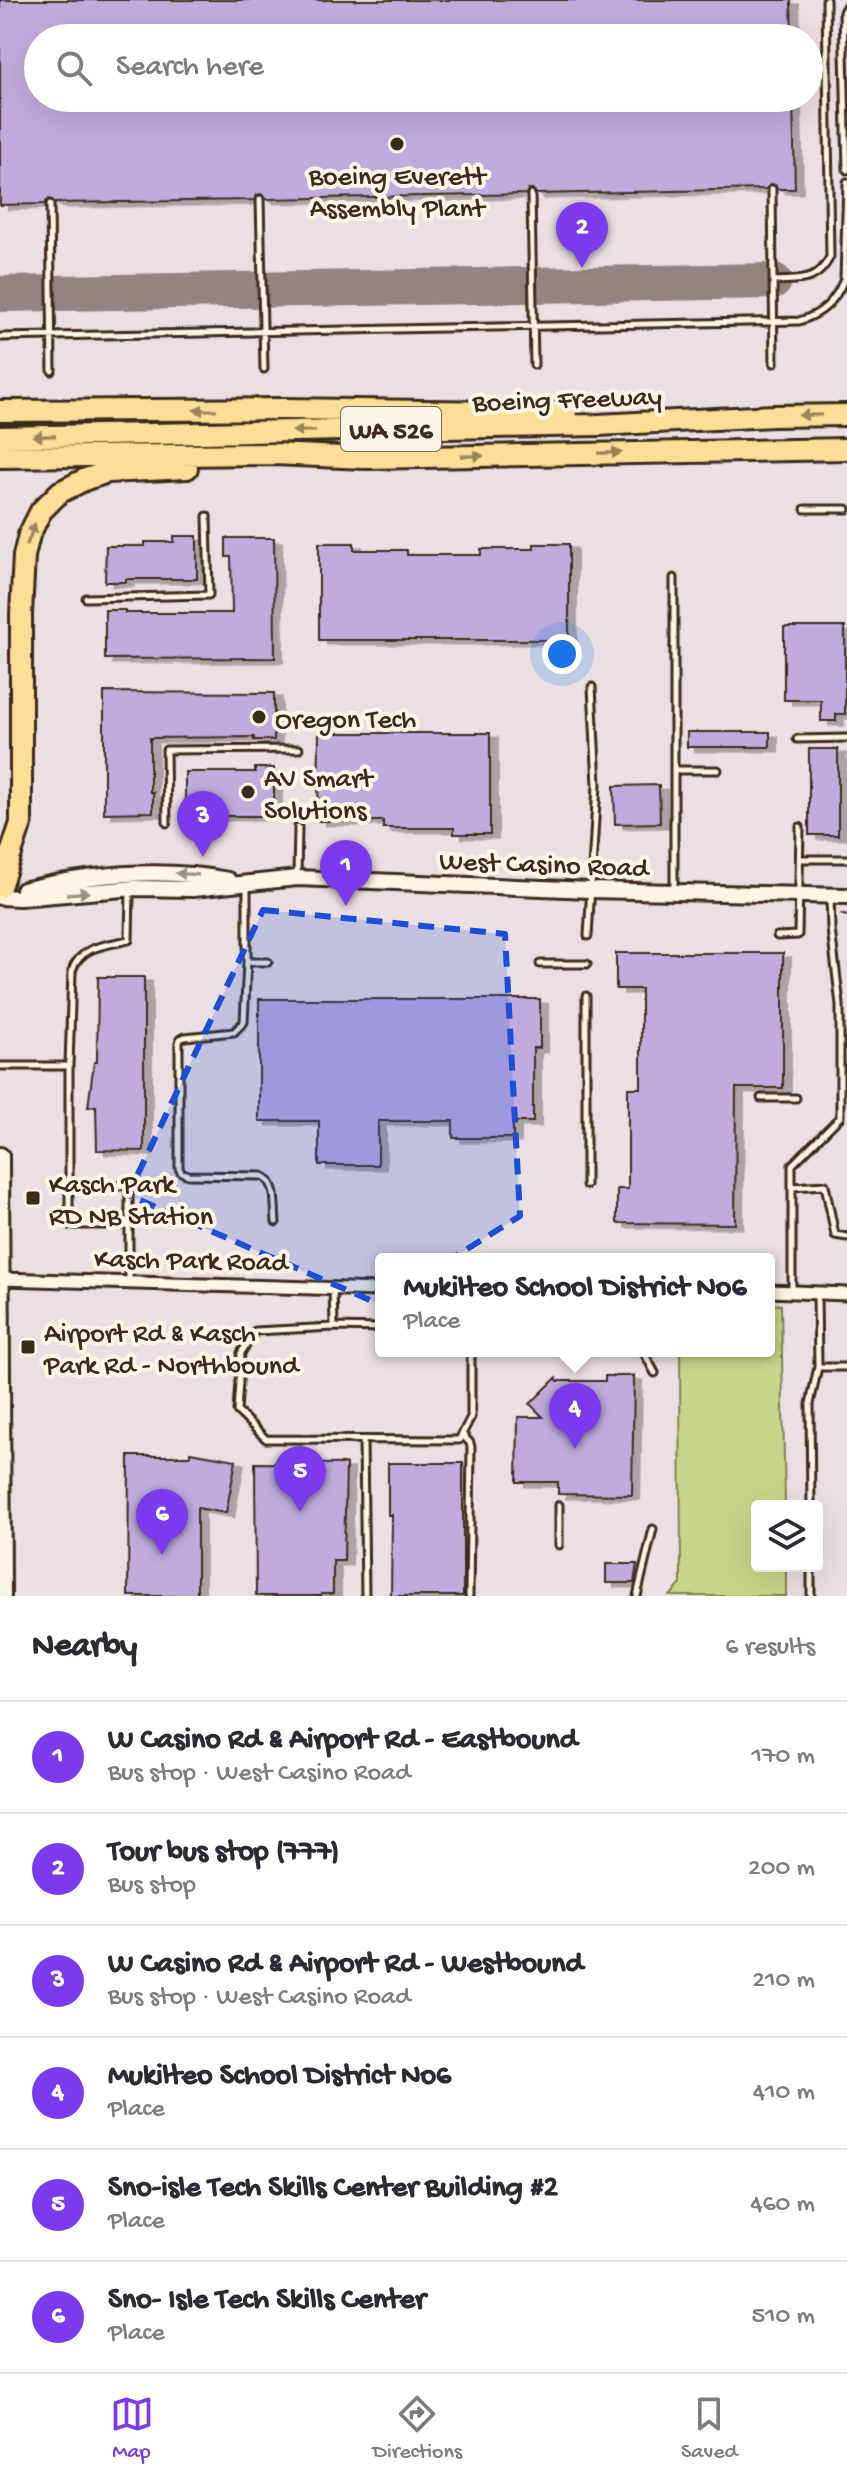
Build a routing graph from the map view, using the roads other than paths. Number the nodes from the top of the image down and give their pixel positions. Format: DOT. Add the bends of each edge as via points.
graph roads {
  1 [pos="826,0"];
  2 [pos="847,5"];
  3 [pos="846,93"];
  4 [pos="847,170"];
  5 [pos="847,182"];
  6 [pos="772,189"];
  7 [pos="531,194"];
  8 [pos="260,199"];
  9 [pos="50,204"];
  10 [pos="774,281"];
  11 [pos="774,322"];
  12 [pos="535,327"];
  13 [pos="264,332"];
  14 [pos="54,336"];
  15 [pos="0,337"];
  16 [pos="774,363"];
  17 [pos="534,365"];
  18 [pos="264,369"];
  19 [pos="52,371"];
  20 [pos="0,411"];
  21 [pos="847,415"];
  22 [pos="774,416"];
  23 [pos="4,447"];
  24 [pos="847,449"];
  25 [pos="366,458"];
  26 [pos="805,509"];
  27 [pos="847,509"];
  28 [pos="207,516"];
  29 [pos="674,578"];
  30 [pos="86,598"];
  31 [pos="592,687"];
  32 [pos="847,738"];
  33 [pos="797,739"];
  34 [pos="299,749"];
  35 [pos="674,770"];
  36 [pos="718,770"];
  37 [pos="167,823"];
  38 [pos="298,827"];
  39 [pos="800,827"];
  40 [pos="800,859"];
  41 [pos="847,859"];
  42 [pos="297,878"];
  43 [pos="243,883"];
  44 [pos="0,887"];
  45 [pos="130,889"];
  46 [pos="590,890"];
  47 [pos="674,892"];
  48 [pos="800,895"];
  49 [pos="830,895"];
  50 [pos="847,896"];
  51 [pos="0,897"];
  52 [pos="588,936"];
  53 [pos="777,936"];
  54 [pos="247,962"];
  55 [pos="268,962"];
  56 [pos="540,964"];
  57 [pos="587,964"];
  58 [pos="586,996"];
  59 [pos="0,1066"];
  60 [pos="69,1066"];
  61 [pos="761,1098"];
  62 [pos="796,1098"];
  63 [pos="0,1156"];
  64 [pos="69,1185"];
  65 [pos="586,1185"];
  66 [pos="792,1187"];
  67 [pos="0,1200"];
  68 [pos="276,1222"];
  69 [pos="129,1225"];
  70 [pos="847,1237"];
  71 [pos="1,1279"];
  72 [pos="129,1283"];
  73 [pos="333,1287"];
  74 [pos="375,1290"];
  75 [pos="775,1291"];
  76 [pos="792,1292"];
  77 [pos="817,1293"];
  78 [pos="847,1294"];
  79 [pos="334,1327"];
  80 [pos="375,1328"];
  81 [pos="471,1357"];
  82 [pos="646,1357"];
  83 [pos="818,1367"];
  84 [pos="847,1367"];
  85 [pos="655,1373"];
  86 [pos="462,1434"];
  87 [pos="363,1440"];
  88 [pos="811,1500"];
  89 [pos="559,1505"];
  90 [pos="653,1529"];
  91 [pos="559,1545"];
  92 [pos="811,1572"];
  93 [pos="2,1596"];
  94 [pos="365,1596"];
  95 [pos="469,1596"];
  96 [pos="637,1596"];
  97 [pos="811,1596"];
  1 -- 10 [label="lane" via="830,257 812,279"];
  2 -- 3 [label="lane"];
  3 -- 4 [label="lane"];
  5 -- 11 [label="lane" via="844,279 839,292 813,316"];
  6 -- 10 [label="lane"];
  7 -- 12 [label="lane"];
  8 -- 13 [label="lane"];
  9 -- 14 [label="lane"];
  10 -- 11 [label="lane"];
  11 -- 12 [label="lane"];
  11 -- 16 [label="lane"];
  12 -- 13 [label="lane"];
  12 -- 17 [label="lane"];
  13 -- 14 [label="lane"];
  13 -- 18 [label="lane"];
  14 -- 15 [label="lane"];
  14 -- 19 [label="lane"];
  22 -- 20 [label="highway, one-way"];
  21 -- 22 [label="highway, Boeing Freeway / WA 526, one-way"];
  22 -- 23 [label="highway, Boeing Freeway / WA 526, one-way"];
  23 -- 25 [label="highway, Boeing Freeway / WA 526"];
  25 -- 24 [label="highway, Boeing Freeway / WA 526, one-way"];
  44 -- 25 [label="highway, one-way" via="21,823 24,556 41,511 60,492 108,472"];
  26 -- 27 [label="lane"];
  28 -- 30 [label="lane" via="209,595"];
  29 -- 35 [label="lane"];
  31 -- 46 [label="lane" via="597,785"];
  32 -- 33 [label="lane"];
  34 -- 37 [label="lane" via="166,750"];
  35 -- 36 [label="lane"];
  35 -- 47 [label="lane"];
  38 -- 42 [label="lane"];
  39 -- 40 [label="lane"];
  40 -- 41 [label="lane"];
  40 -- 48 [label="lane"];
  42 -- 43 [label="street, West Casino Road"];
  42 -- 46 [label="street, West Casino Road"];
  43 -- 45 [label="street, West Casino Road"];
  43 -- 51 [label="street, West Casino Road, one-way" via="192,873 133,873 59,881"];
  43 -- 54 [label="lane"];
  51 -- 45 [label="street, West Casino Road, one-way"];
  45 -- 60 [label="lane" via="129,940 96,947 75,962"];
  46 -- 47 [label="street, West Casino Road"];
  46 -- 52 [label="lane"];
  47 -- 48 [label="street, West Casino Road"];
  48 -- 49 [label="street, West Casino Road"];
  48 -- 53 [label="lane" via="798,935"];
  49 -- 50 [label="street, West Casino Road"];
  49 -- 66 [label="lane" via="840,1005 840,1117 792,1165"];
  54 -- 55 [label="lane"];
  54 -- 68 [label="lane" via="242,1026 234,1032 180,1039 179,1168 188,1175 267,1178"];
  56 -- 57 [label="lane"];
  58 -- 65 [label="lane"];
  59 -- 60 [label="lane"];
  60 -- 64 [label="lane"];
  61 -- 62 [label="lane"];
  63 -- 67 [label="main road"];
  64 -- 69 [label="lane" via="129,1186"];
  64 -- 69 [label="lane" via="69,1225"];
  66 -- 70 [label="lane" via="825,1185 835,1235"];
  66 -- 76 [label="lane"];
  67 -- 71 [label="main road"];
  69 -- 72 [label="lane"];
  71 -- 72 [label="street, Kasch Park Road"];
  71 -- 93 [label="main road"];
  72 -- 73 [label="street, Kasch Park Road"];
  73 -- 74 [label="street, Kasch Park Road"];
  73 -- 79 [label="lane"];
  75 -- 76 [label="street"];
  76 -- 77 [label="street"];
  77 -- 78 [label="street"];
  77 -- 83 [label="lane"];
  79 -- 80 [label="lane"];
  79 -- 87 [label="lane" via="255,1331 241,1353 237,1411 266,1439"];
  81 -- 86 [label="lane" via="471,1417"];
  82 -- 85 [label="lane"];
  83 -- 84 [label="lane"];
  83 -- 88 [label="lane" via="810,1404"];
  86 -- 87 [label="lane" via="459,1440"];
  86 -- 95 [label="lane" via="471,1447"];
  87 -- 94 [label="lane"];
  89 -- 91 [label="lane"];
  90 -- 96 [label="lane"];
  92 -- 97 [label="lane"];
}
